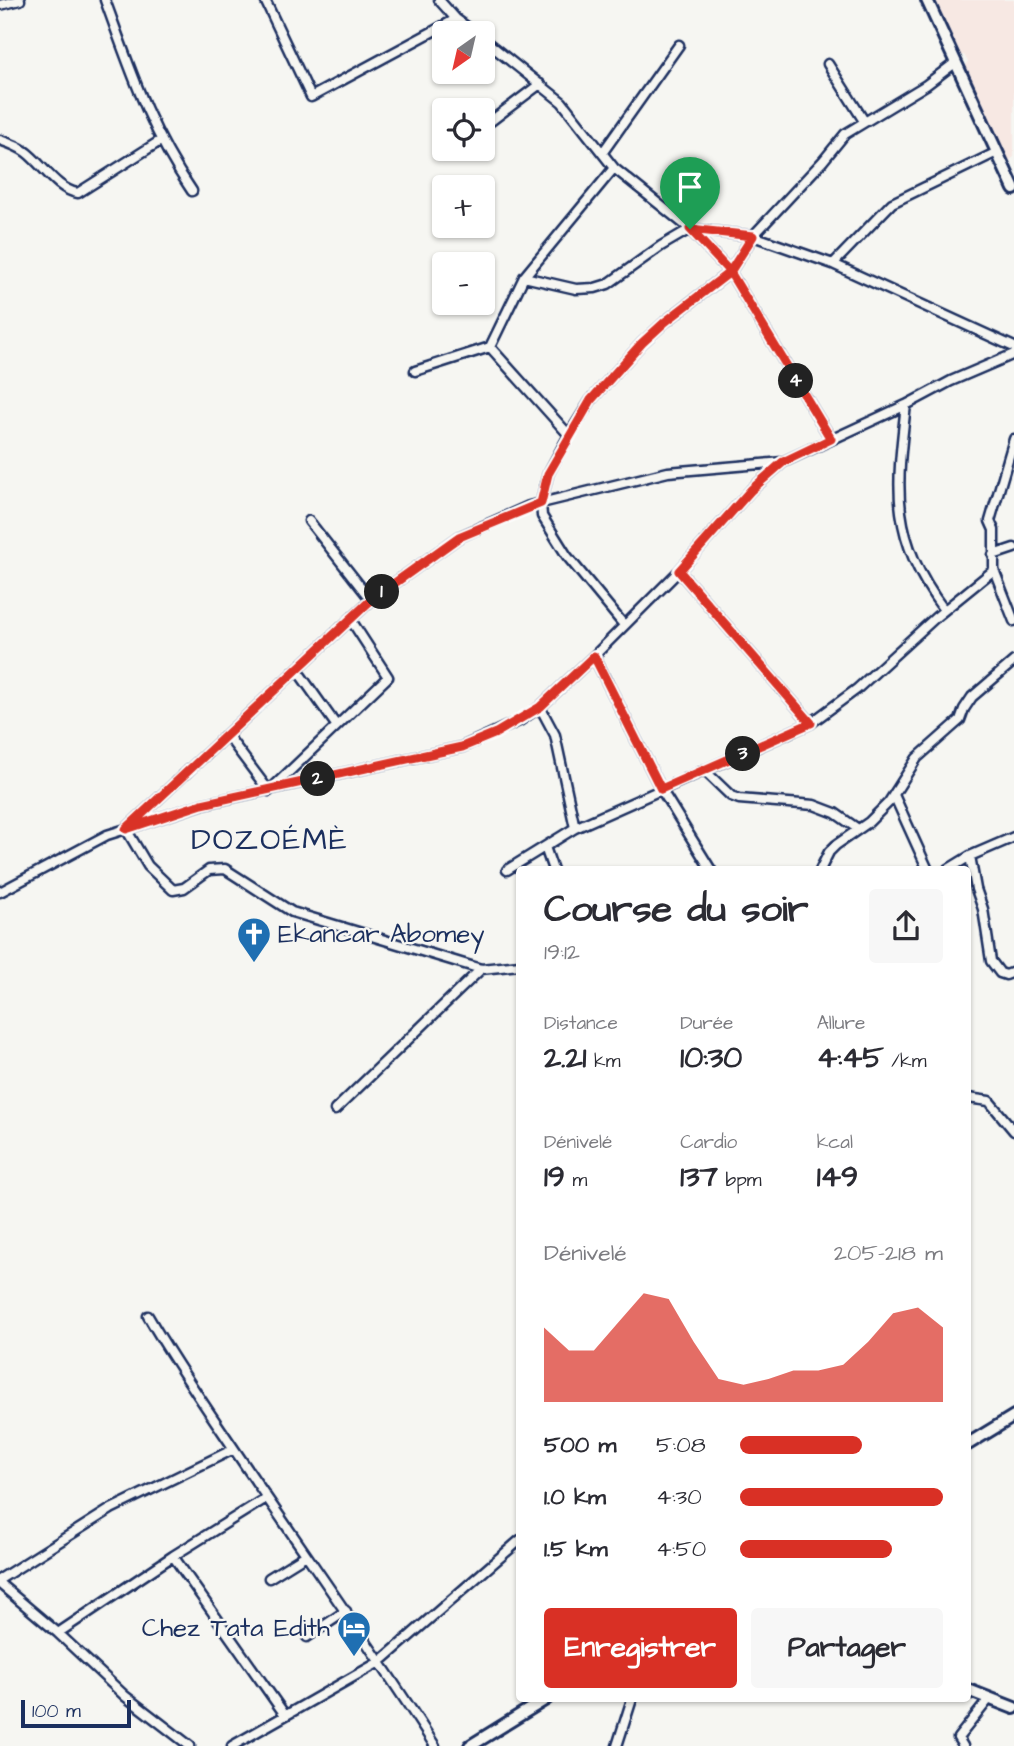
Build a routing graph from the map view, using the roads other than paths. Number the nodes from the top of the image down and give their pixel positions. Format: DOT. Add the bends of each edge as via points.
graph roads {
  1 [pos="20,0"];
  2 [pos="105,0"];
  3 [pos="265,0"];
  4 [pos="439,0"];
  5 [pos="927,0"];
  6 [pos="0,5"];
  7 [pos="456,19"];
  8 [pos="459,21"];
  9 [pos="679,45"];
  10 [pos="495,48"];
  11 [pos="955,63"];
  12 [pos="828,64"];
  13 [pos="540,83"];
  14 [pos="495,118"];
  15 [pos="864,121"];
  16 [pos="0,140"];
  17 [pos="160,141"];
  18 [pos="603,152"];
  19 [pos="997,152"];
  20 [pos="1009,166"];
  21 [pos="614,168"];
  22 [pos="1014,189"];
  23 [pos="192,191"];
  24 [pos="690,229"];
  25 [pos="753,236"];
  26 [pos="833,264"];
  27 [pos="730,272"];
  28 [pos="524,278"];
  29 [pos="490,347"];
  30 [pos="1014,347"];
  31 [pos="1014,354"];
  32 [pos="415,371"];
  33 [pos="906,405"];
  34 [pos="569,435"];
  35 [pos="831,439"];
  36 [pos="1014,439"];
  37 [pos="783,462"];
  38 [pos="541,503"];
  39 [pos="309,521"];
  40 [pos="1014,548"];
  41 [pos="993,555"];
  42 [pos="994,570"];
  43 [pos="679,571"];
  44 [pos="371,600"];
  45 [pos="943,610"];
  46 [pos="351,620"];
  47 [pos="1014,621"];
  48 [pos="624,625"];
  49 [pos="594,656"];
  50 [pos="1014,661"];
  51 [pos="297,670"];
  52 [pos="540,707"];
  53 [pos="811,723"];
  54 [pos="336,725"];
  55 [pos="227,735"];
  56 [pos="704,770"];
  57 [pos="661,789"];
  58 [pos="269,790"];
  59 [pos="894,795"];
  60 [pos="575,828"];
  61 [pos="126,829"];
  62 [pos="858,830"];
  63 [pos="1014,837"];
  64 [pos="545,847"];
  65 [pos="970,856"];
  66 [pos="552,866"];
  67 [pos="709,866"];
  68 [pos="822,866"];
  69 [pos="927,866"];
  70 [pos="954,866"];
  71 [pos="507,870"];
  72 [pos="0,892"];
  73 [pos="516,965"];
  74 [pos="481,969"];
  75 [pos="1014,972"];
  76 [pos="971,1098"];
  77 [pos="335,1110"];
  78 [pos="1014,1131"];
  79 [pos="148,1316"];
  80 [pos="1014,1416"];
  81 [pos="971,1442"];
  82 [pos="234,1449"];
  83 [pos="266,1498"];
  84 [pos="516,1543"];
  85 [pos="306,1555"];
  86 [pos="173,1556"];
  87 [pos="269,1578"];
  88 [pos="0,1582"];
  89 [pos="346,1611"];
  90 [pos="58,1633"];
  91 [pos="307,1637"];
  92 [pos="381,1661"];
  93 [pos="971,1691"];
  94 [pos="989,1699"];
  95 [pos="541,1702"];
  96 [pos="631,1702"];
  97 [pos="1014,1708"];
  98 [pos="285,1715"];
  99 [pos="190,1746"];
  100 [pos="232,1746"];
  101 [pos="435,1746"];
  102 [pos="470,1746"];
  103 [pos="617,1746"];
  104 [pos="963,1746"];
  1 -- 6 [label="street"];
  2 -- 17 [label="street"];
  3 -- 7 [label="street" via="311,97"];
  4 -- 7 [label="street"];
  5 -- 11 [label="street"];
  7 -- 8 [label="street"];
  9 -- 18 [label="street"];
  10 -- 13 [label="street"];
  11 -- 15 [label="street"];
  11 -- 19 [label="street"];
  12 -- 15 [label="street"];
  13 -- 14 [label="street"];
  13 -- 18 [label="street"];
  15 -- 25 [label="street" via="845,134"];
  16 -- 17 [label="street" via="26,152 71,192 78,193"];
  17 -- 23 [label="street"];
  18 -- 21 [label="street"];
  19 -- 20 [label="street"];
  19 -- 26 [label="street" via="892,203"];
  20 -- 22 [label="street"];
  21 -- 24 [label="street"];
  21 -- 28 [label="street"];
  24 -- 25 [label="street"];
  24 -- 27 [label="street"];
  24 -- 28 [label="street" via="595,288 576,289"];
  25 -- 26 [label="street"];
  25 -- 27 [label="street"];
  26 -- 30 [label="street"];
  27 -- 34 [label="street" via="642,343 591,400"];
  27 -- 35 [label="street"];
  28 -- 29 [label="street"];
  29 -- 32 [label="street"];
  29 -- 34 [label="street"];
  31 -- 33 [label="street"];
  33 -- 35 [label="street"];
  33 -- 45 [label="street" via="899,465 901,520 920,576"];
  34 -- 38 [label="street" via="548,474"];
  35 -- 37 [label="street"];
  36 -- 41 [label="street" via="990,521"];
  37 -- 38 [label="street" via="668,472"];
  37 -- 43 [label="street" via="751,490"];
  38 -- 44 [label="street" via="459,537"];
  38 -- 48 [label="street" via="542,516 566,556"];
  39 -- 44 [label="street"];
  40 -- 41 [label="street"];
  41 -- 42 [label="street"];
  42 -- 45 [label="street"];
  42 -- 47 [label="street"];
  43 -- 48 [label="street"];
  43 -- 53 [label="street"];
  44 -- 46 [label="street"];
  45 -- 53 [label="street" via="857,689"];
  46 -- 51 [label="street"];
  46 -- 54 [label="street" via="388,677"];
  48 -- 49 [label="street"];
  49 -- 52 [label="street"];
  49 -- 57 [label="street"];
  50 -- 59 [label="street" via="972,697 960,720 917,758"];
  51 -- 54 [label="street"];
  51 -- 55 [label="street"];
  52 -- 58 [label="street" via="462,747"];
  52 -- 60 [label="street" via="555,735"];
  53 -- 56 [label="street"];
  54 -- 58 [label="street"];
  55 -- 58 [label="street"];
  55 -- 61 [label="street"];
  56 -- 57 [label="street"];
  56 -- 62 [label="street" via="731,796 814,805"];
  57 -- 60 [label="street"];
  57 -- 67 [label="street"];
  58 -- 61 [label="street" via="202,804"];
  59 -- 62 [label="street"];
  59 -- 69 [label="street"];
  60 -- 64 [label="street"];
  61 -- 72 [label="street"];
  61 -- 74 [label="street" via="148,866 173,890 184,888 209,870 225,869 292,912"];
  62 -- 68 [label="street" via="829,852"];
  63 -- 65 [label="street"];
  64 -- 66 [label="street"];
  64 -- 71 [label="street"];
  65 -- 70 [label="street"];
  65 -- 75 [label="street" via="991,961 1000,973"];
  73 -- 74 [label="street"];
  74 -- 77 [label="street"];
  76 -- 78 [label="street" via="989,1101"];
  79 -- 82 [label="street"];
  80 -- 81 [label="street"];
  82 -- 83 [label="street"];
  82 -- 88 [label="street" via="111,1509"];
  83 -- 85 [label="street"];
  83 -- 86 [label="street"];
  84 -- 92 [label="street"];
  85 -- 87 [label="street"];
  85 -- 89 [label="street"];
  86 -- 90 [label="street"];
  86 -- 98 [label="street"];
  88 -- 90 [label="street"];
  89 -- 91 [label="street"];
  89 -- 92 [label="street"];
  90 -- 99 [label="street" via="125,1696"];
  92 -- 98 [label="street"];
  92 -- 101 [label="street"];
  93 -- 94 [label="street"];
  94 -- 97 [label="street"];
  94 -- 104 [label="street" via="958,1738"];
  95 -- 102 [label="street"];
  96 -- 103 [label="street"];
  98 -- 100 [label="street"];
}
